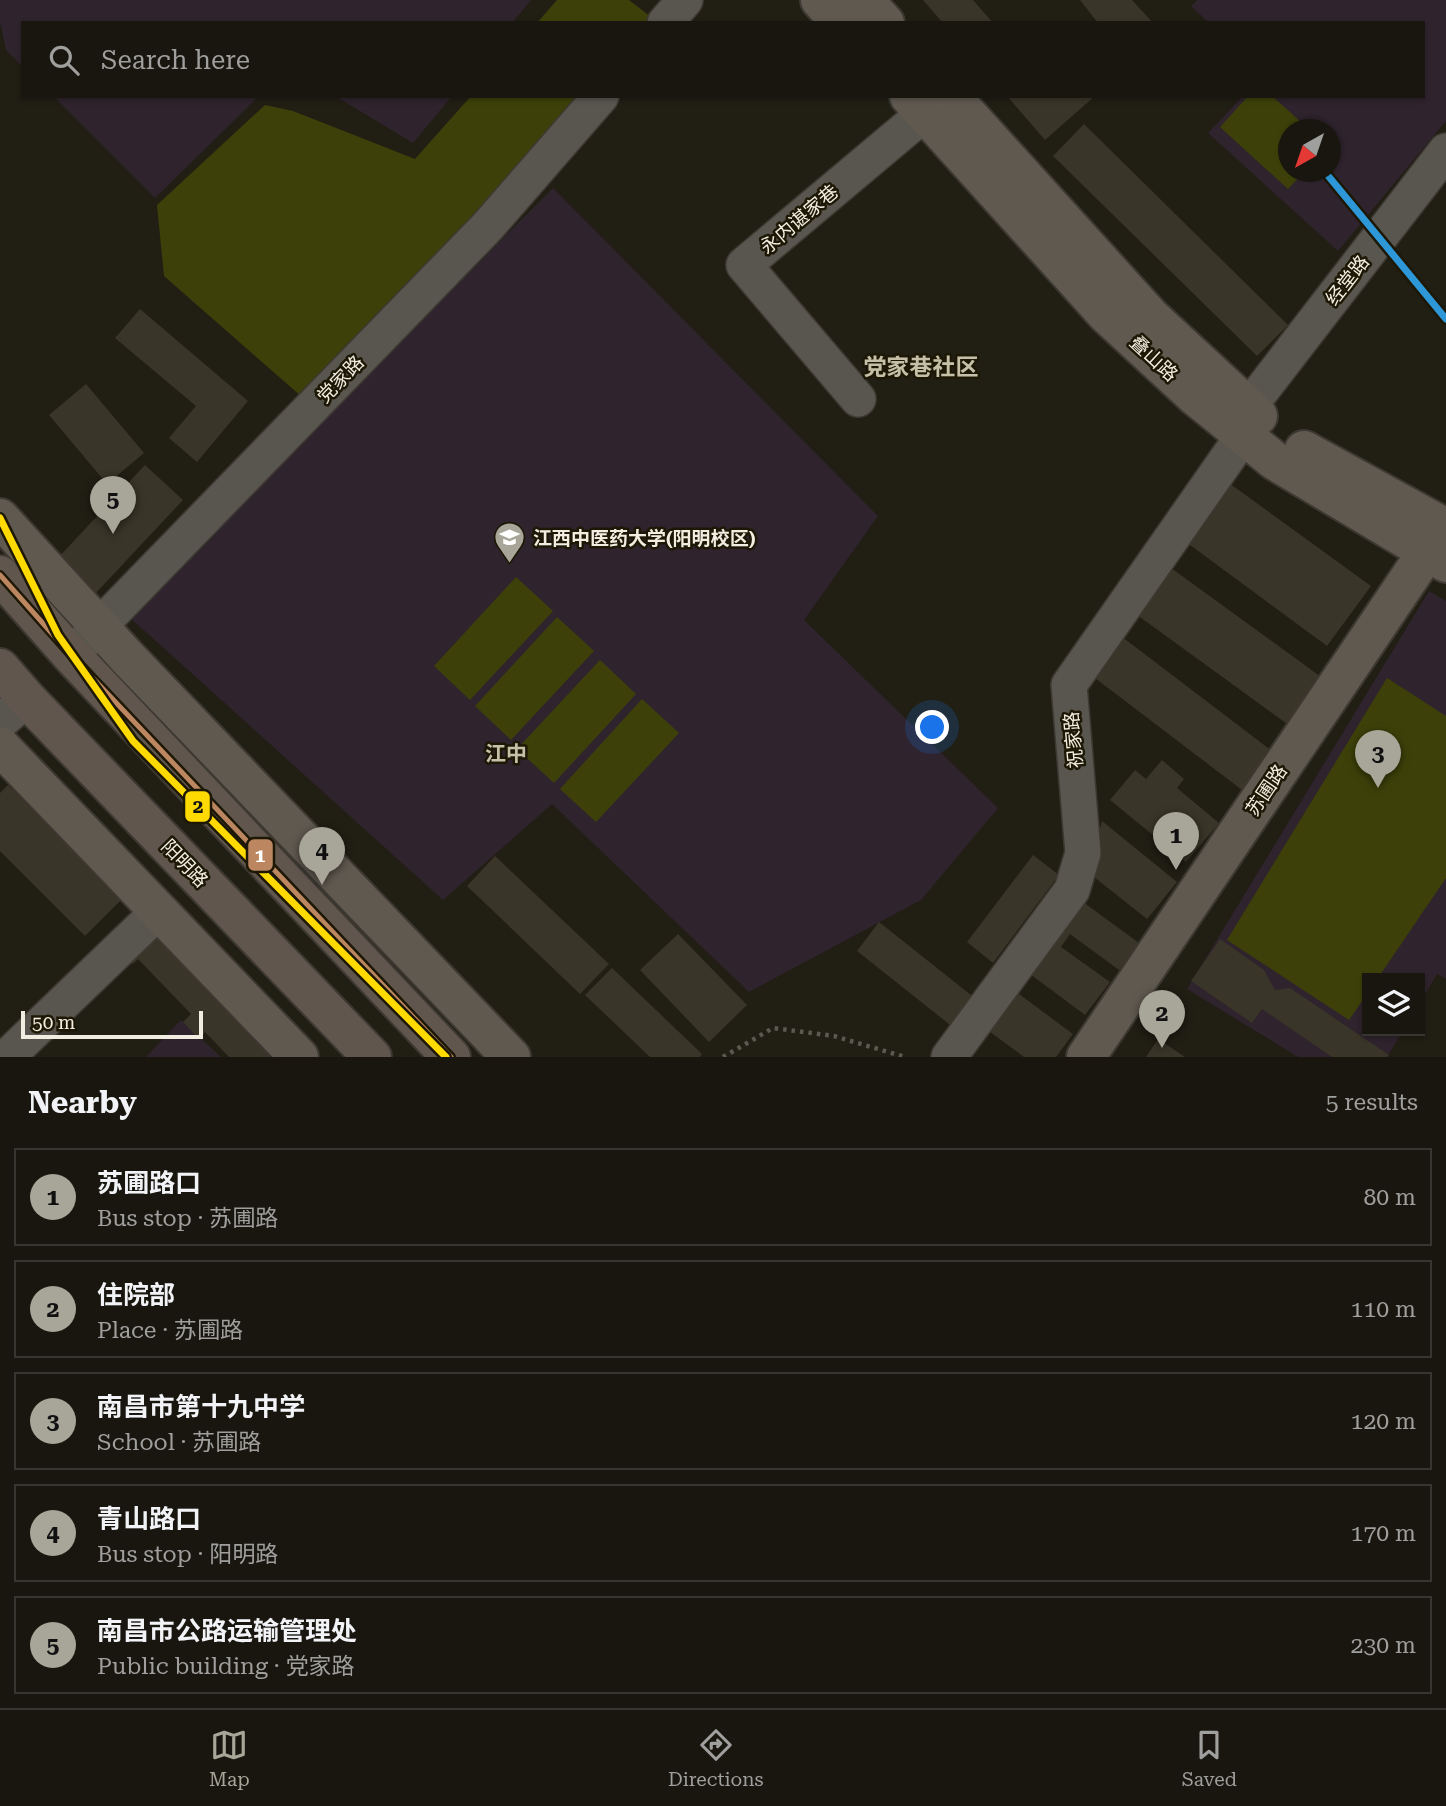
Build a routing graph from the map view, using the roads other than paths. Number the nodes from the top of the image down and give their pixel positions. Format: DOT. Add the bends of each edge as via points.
graph roads {
  1 [pos="685,0"];
  2 [pos="820,0"];
  3 [pos="864,0"];
  4 [pos="667,21"];
  5 [pos="839,21"];
  6 [pos="883,21"];
  7 [pos="599,98"];
  8 [pos="928,102"];
  9 [pos="1446,151"];
  10 [pos="858,399"];
  11 [pos="1246,422"];
  12 [pos="0,518"];
  13 [pos="1442,539"];
  14 [pos="0,575"];
  15 [pos="99,626"];
  16 [pos="71,655"];
  17 [pos="0,668"];
  18 [pos="13,711"];
  19 [pos="0,746"];
  20 [pos="159,911"];
  21 [pos="7,1057"];
  22 [pos="299,1057"];
  23 [pos="372,1057"];
  24 [pos="451,1057"];
  25 [pos="511,1057"];
  26 [pos="948,1057"];
  27 [pos="1086,1057"];
  1 -- 4 [label="street"];
  2 -- 5 [label="main road"];
  3 -- 6 [label="main road"];
  7 -- 15 [label="street, 党家路" via="488,226"];
  8 -- 10 [label="street, 永内谌家巷" via="744,265"];
  8 -- 11 [label="main road, 叠山路" via="1106,314 1196,397"];
  9 -- 11 [label="street, 经堂路"];
  11 -- 13 [label="main road, 叠山路" via="1298,447"];
  11 -- 26 [label="street, 祝家路" via="1069,685 1083,853 1072,890"];
  12 -- 15 [label="main road"];
  13 -- 27 [label="main road, 苏圃路"];
  14 -- 16 [label="highway"];
  15 -- 16 [label="street, 党家路"];
  15 -- 25 [label="main road"];
  16 -- 24 [label="highway"];
  17 -- 18 [label="highway, 阳明路"];
  18 -- 23 [label="highway, 阳明路"];
  19 -- 20 [label="main road"];
  20 -- 21 [label="street"];
  20 -- 22 [label="main road"];
}
